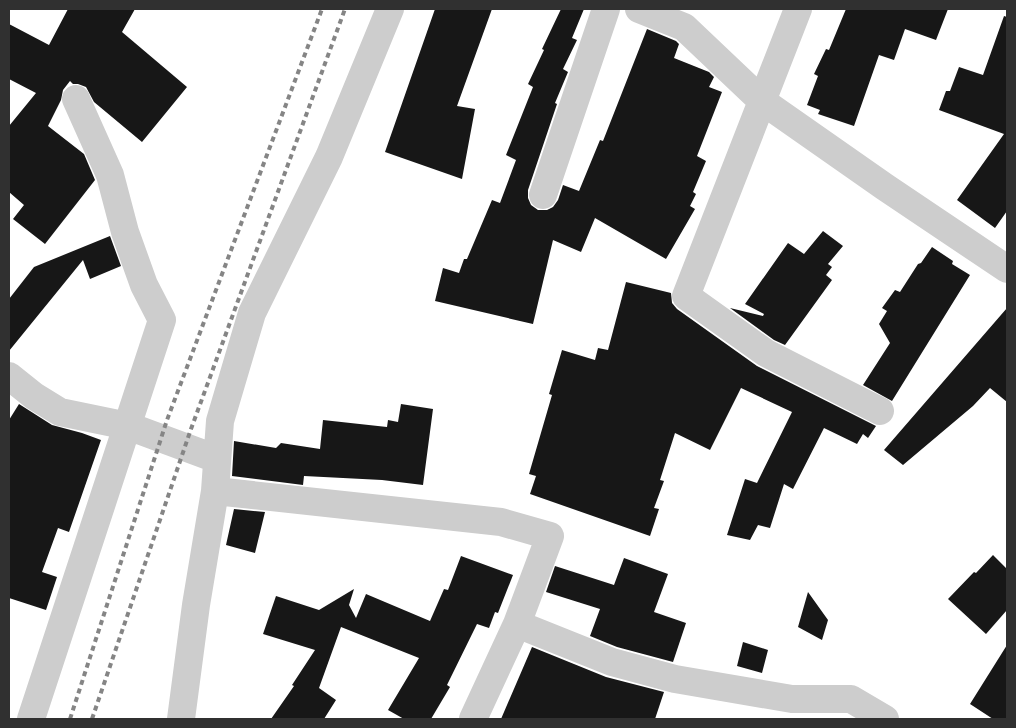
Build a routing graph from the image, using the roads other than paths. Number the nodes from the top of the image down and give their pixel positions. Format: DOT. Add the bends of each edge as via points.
graph roads {
  1 [pos="390,9"];
  2 [pos="606,9"];
  3 [pos="639,9"];
  4 [pos="798,9"];
  5 [pos="76,99"];
  6 [pos="762,100"];
  7 [pos="543,195"];
  8 [pos="1007,269"];
  9 [pos="9,376"];
  10 [pos="880,411"];
  11 [pos="128,426"];
  12 [pos="217,459"];
  13 [pos="215,491"];
  14 [pos="517,624"];
  15 [pos="31,719"];
  16 [pos="181,719"];
  17 [pos="473,719"];
  18 [pos="885,719"];
  1 -- 12 [label="street" via="329,157 252,313 220,421"];
  2 -- 7 [label="street"];
  3 -- 6 [label="street" via="684,27"];
  4 -- 6 [label="street"];
  5 -- 11 [label="street" via="110,175 125,232 144,285 162,320"];
  6 -- 8 [label="street"];
  6 -- 10 [label="street" via="686,296 766,353"];
  9 -- 11 [label="street" via="60,412"];
  11 -- 12 [label="street"];
  11 -- 15 [label="street"];
  12 -- 13 [label="street"];
  13 -- 14 [label="street" via="501,522 550,536"];
  13 -- 16 [label="street"];
  14 -- 17 [label="street"];
  14 -- 18 [label="street" via="612,662 675,678 792,699 851,699"];
}
